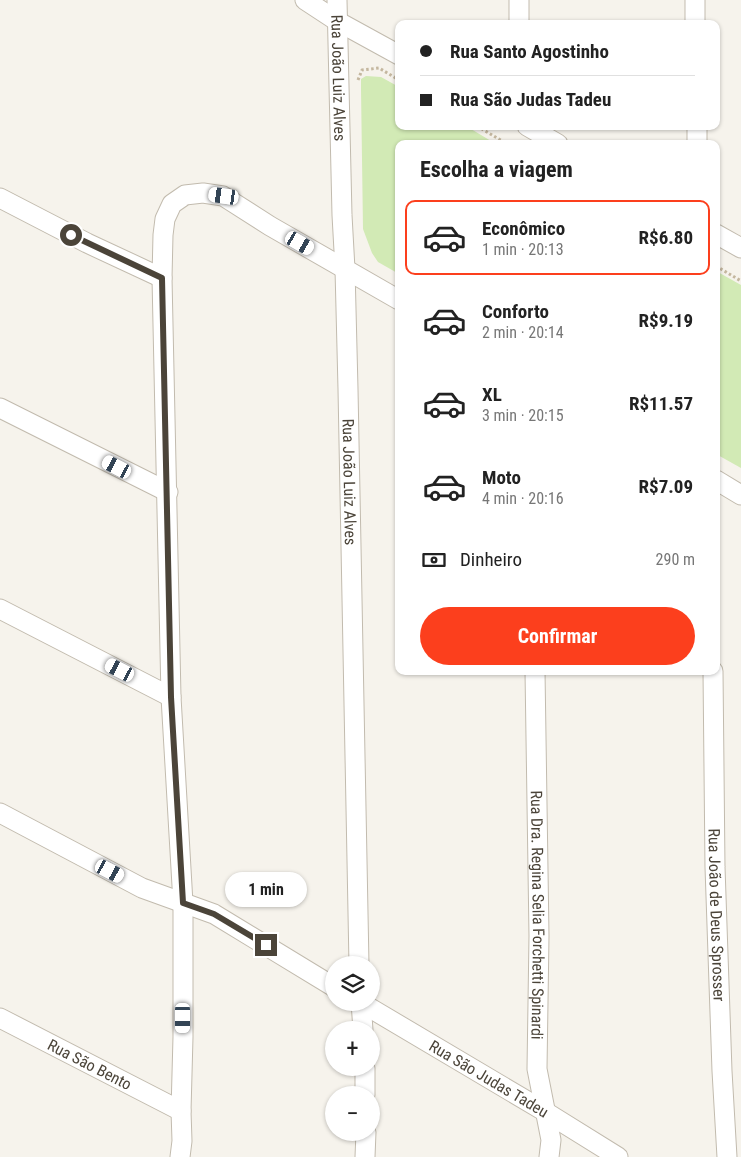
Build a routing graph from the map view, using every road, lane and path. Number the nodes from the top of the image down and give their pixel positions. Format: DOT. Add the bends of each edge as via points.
graph roads {
  1 [pos="304,0"];
  2 [pos="337,0"];
  3 [pos="519,0"];
  4 [pos="695,0"];
  5 [pos="519,20"];
  6 [pos="695,20"];
  7 [pos="337,21"];
  8 [pos="395,53"];
  9 [pos="395,78"];
  10 [pos="355,88"];
  11 [pos="484,130"];
  12 [pos="534,130"];
  13 [pos="501,140"];
  14 [pos="551,140"];
  15 [pos="0,198"];
  16 [pos="720,236"];
  17 [pos="741,248"];
  18 [pos="720,268"];
  19 [pos="345,269"];
  20 [pos="162,278"];
  21 [pos="741,281"];
  22 [pos="395,298"];
  23 [pos="0,408"];
  24 [pos="720,482"];
  25 [pos="168,492"];
  26 [pos="741,494"];
  27 [pos="0,609"];
  28 [pos="535,675"];
  29 [pos="713,675"];
  30 [pos="171,697"];
  31 [pos="0,813"];
  32 [pos="183,903"];
  33 [pos="359,956"];
  34 [pos="325,982"];
  35 [pos="375,1011"];
  36 [pos="0,1018"];
  37 [pos="181,1111"];
  38 [pos="544,1111"];
  39 [pos="366,1141"];
  40 [pos="180,1157"];
  41 [pos="365,1157"];
  42 [pos="549,1157"];
  43 [pos="618,1157"];
  44 [pos="727,1157"];
  1 -- 7 [label="street"];
  2 -- 7 [label="street, Rua João Luiz Alves"];
  3 -- 5 [label="street"];
  4 -- 6 [label="street"];
  7 -- 8 [label="street"];
  7 -- 19 [label="street, Rua João Luiz Alves"];
  9 -- 10 [label="path" via="379,68 362,70"];
  11 -- 13 [label="path"];
  12 -- 14 [label="street"];
  15 -- 20 [label="street" via="87,244"];
  16 -- 17 [label="street"];
  18 -- 21 [label="path"];
  19 -- 20 [label="street" via="224,196 203,192 186,195 172,204 165,219"];
  19 -- 22 [label="street"];
  19 -- 33 [label="street, Rua João Luiz Alves"];
  20 -- 25 [label="street"];
  23 -- 25 [label="street"];
  24 -- 26 [label="street"];
  25 -- 30 [label="street"];
  27 -- 30 [label="street"];
  28 -- 38 [label="street, Rua Dra. Regina Selia Forchetti Spinardi" via="539,936 537,1068"];
  29 -- 44 [label="street, Rua João de Deus Sprosser" via="715,867"];
  30 -- 32 [label="street"];
  31 -- 32 [label="street" via="142,888"];
  32 -- 34 [label="street" via="214,914"];
  32 -- 37 [label="street"];
  35 -- 38 [label="street, Rua São Judas Tadeu"];
  36 -- 37 [label="street, Rua São Bento"];
  37 -- 40 [label="street"];
  38 -- 42 [label="street, Rua Dra. Regina Selia Forchetti Spinardi" via="551,1140"];
  38 -- 43 [label="street, Rua São Judas Tadeu"];
  39 -- 41 [label="street"];
}
